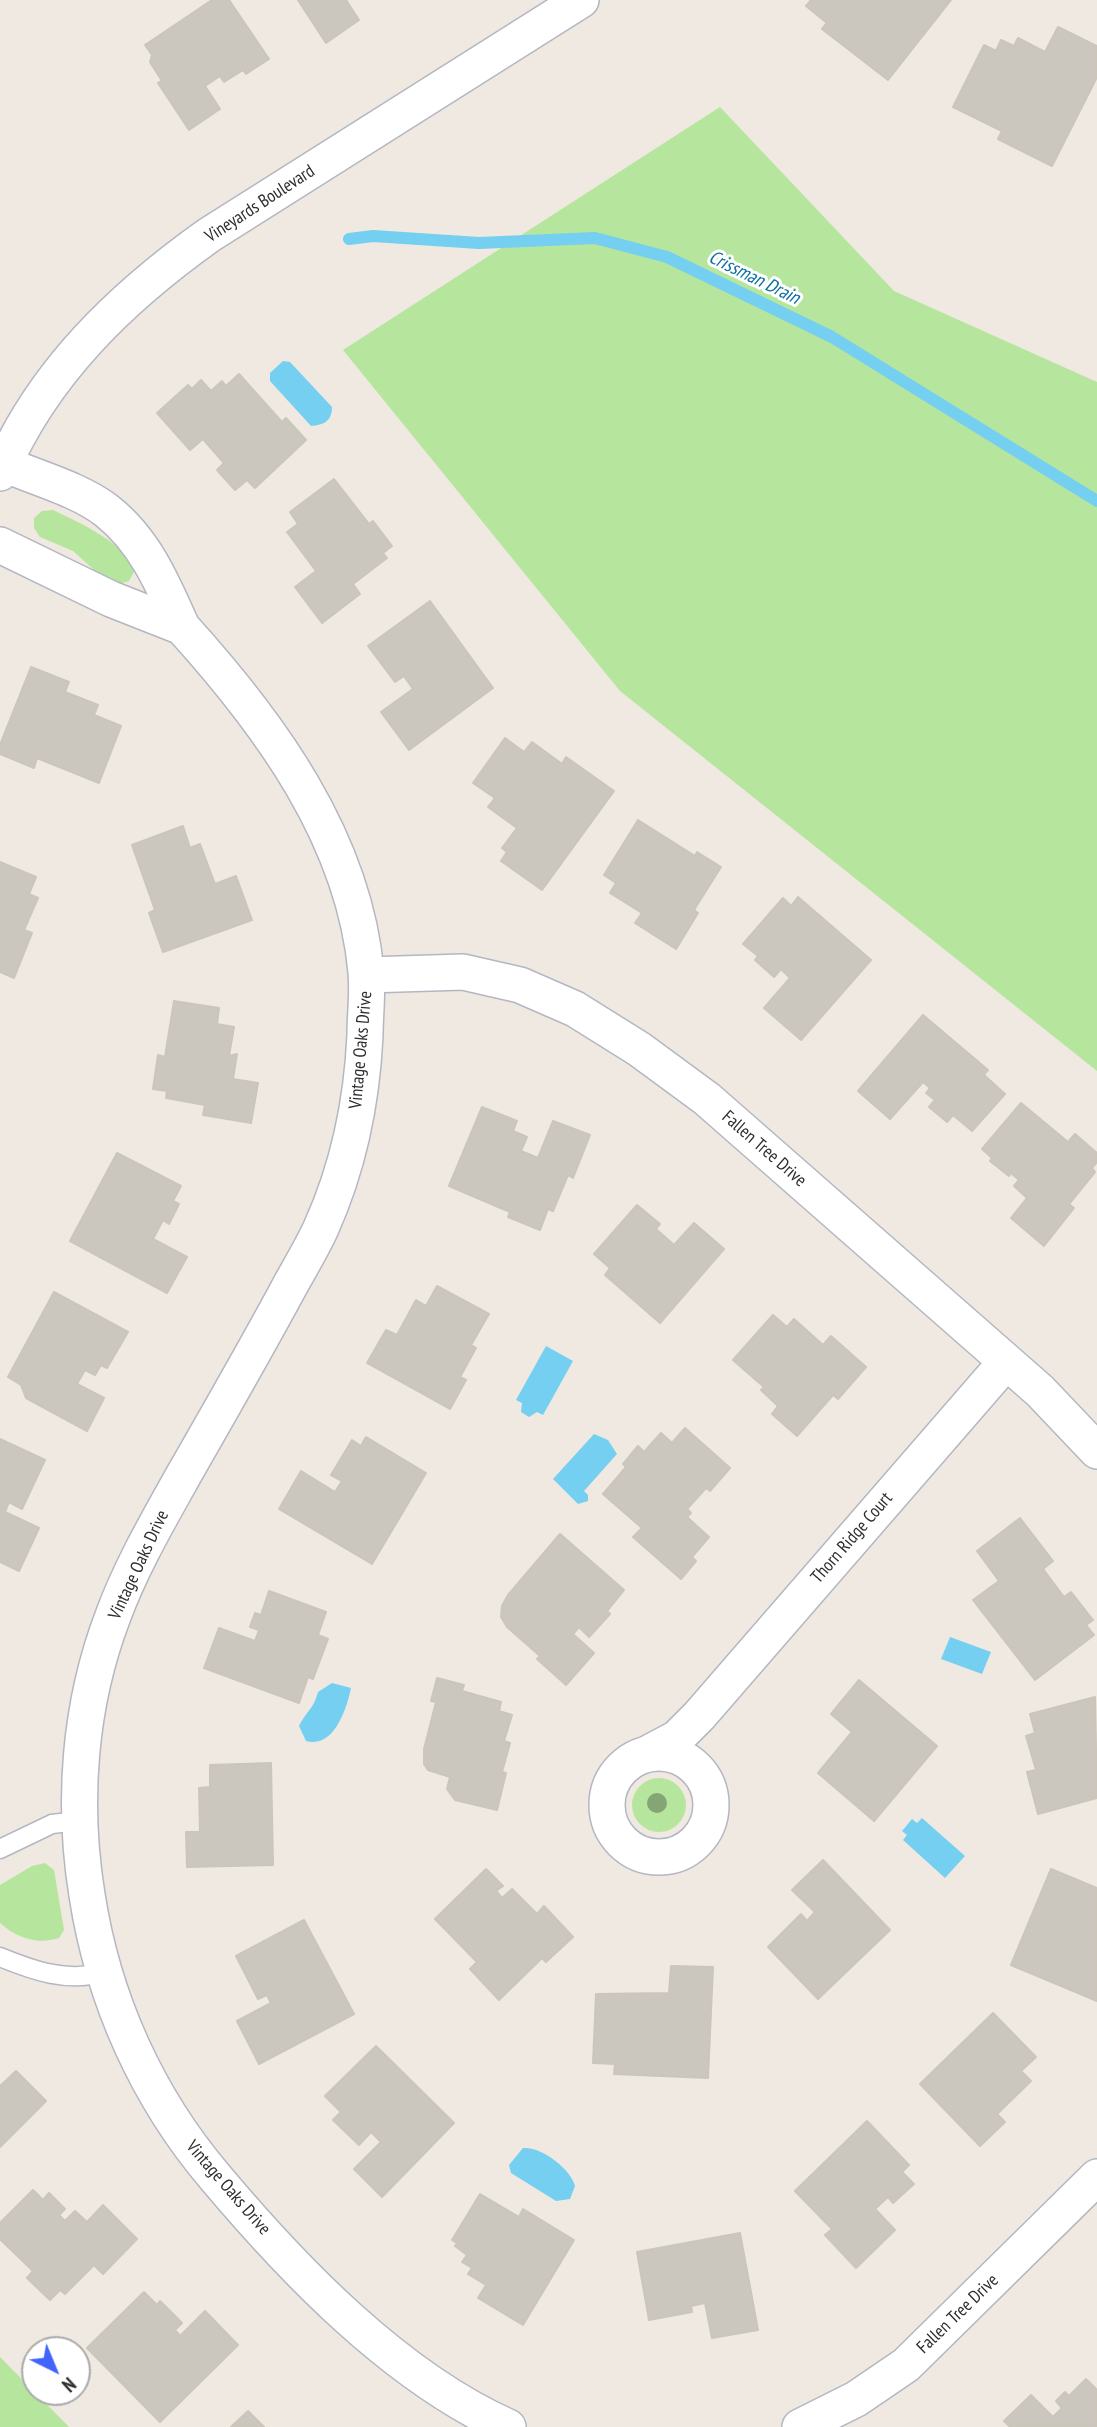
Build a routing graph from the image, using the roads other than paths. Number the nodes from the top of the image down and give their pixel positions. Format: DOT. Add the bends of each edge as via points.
graph roads {
  1 [pos="581,0"];
  2 [pos="2,468"];
  3 [pos="0,545"];
  4 [pos="182,627"];
  5 [pos="367,975"];
  6 [pos="1006,1362"];
  7 [pos="1097,1451"];
  8 [pos="699,1716"];
  9 [pos="647,1754"];
  10 [pos="706,1781"];
  11 [pos="78,1821"];
  12 [pos="0,1849"];
  13 [pos="0,1957"];
  14 [pos="102,1973"];
  15 [pos="1097,2177"];
  16 [pos="508,2427"];
  17 [pos="800,2427"];
  1 -- 2 [label="street, Vineyards Boulevard" via="166,266 109,314 67,363"];
  2 -- 4 [label="street, Vintage Oaks Drive" via="106,510 155,566"];
  3 -- 4 [label="street, Vintage Oaks Drive" via="111,600"];
  4 -- 5 [label="street, Vintage Oaks Drive" via="284,753 323,822 344,875"];
  5 -- 6 [label="street, Fallen Tree Drive" via="463,972 520,985 575,1009 707,1098"];
  5 -- 11 [label="street, Vintage Oaks Drive" via="363,1063 350,1146 321,1228 146,1542 113,1617 89,1697"];
  6 -- 7 [label="street, Fallen Tree Drive"];
  6 -- 8 [label="street, Thorn Ridge Court"];
  8 -- 9 [label="street, Thorn Ridge Court" via="677,1738"];
  8 -- 10 [label="street, Thorn Ridge Court"];
  9 -- 10 [label="street" via="681,1758"];
  9 -- 10 [label="street, Thorn Ridge Court" via="618,1772 606,1804 617,1836 636,1852 662,1857 693,1844 710,1815"];
  11 -- 12 [label="lane" via="52,1824"];
  11 -- 14 [label="street, Vintage Oaks Drive"];
  13 -- 14 [label="lane" via="55,1976 79,1979"];
  14 -- 16 [label="street, Vintage Oaks Drive" via="155,2091 189,2147 234,2200 339,2308 426,2383"];
  15 -- 17 [label="street, Fallen Tree Drive" via="906,2365 856,2399"];
}
